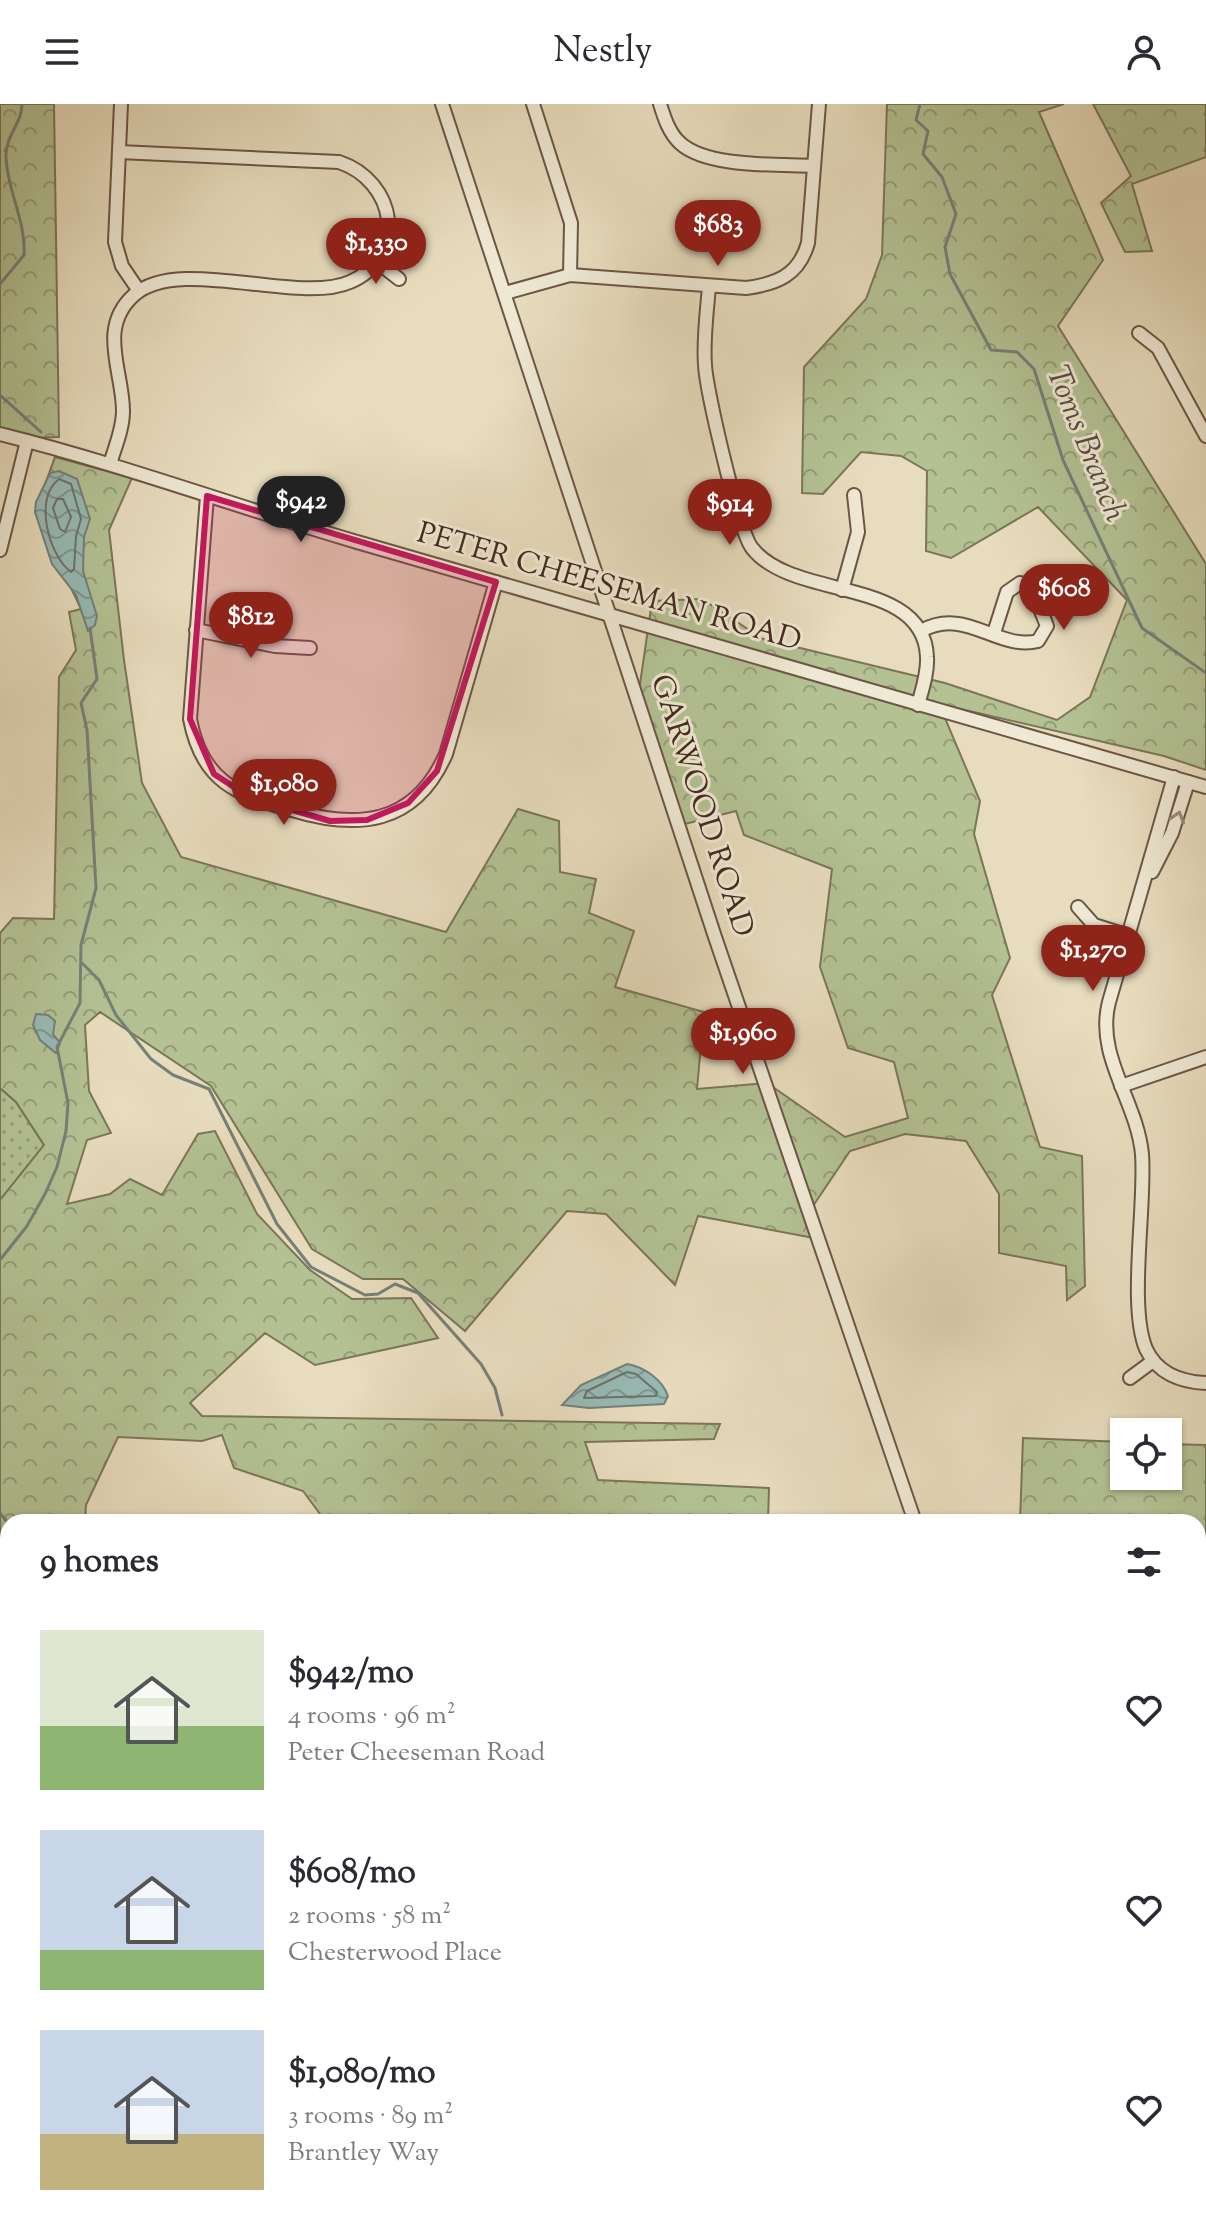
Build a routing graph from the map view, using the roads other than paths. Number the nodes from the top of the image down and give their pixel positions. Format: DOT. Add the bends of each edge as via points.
graph roads {
  1 [pos="121,104"];
  2 [pos="442,104"];
  3 [pos="533,104"];
  4 [pos="660,104"];
  5 [pos="819,104"];
  6 [pos="119,152"];
  7 [pos="814,166"];
  8 [pos="376,261"];
  9 [pos="570,275"];
  10 [pos="399,279"];
  11 [pos="709,286"];
  12 [pos="139,291"];
  13 [pos="505,293"];
  14 [pos="1139,333"];
  15 [pos="0,434"];
  16 [pos="1206,436"];
  17 [pos="27,441"];
  18 [pos="110,464"];
  19 [pos="854,495"];
  20 [pos="207,496"];
  21 [pos="0,550"];
  22 [pos="496,582"];
  23 [pos="842,590"];
  24 [pos="612,617"];
  25 [pos="196,630"];
  26 [pos="921,631"];
  27 [pos="994,633"];
  28 [pos="310,648"];
  29 [pos="918,705"];
  30 [pos="1174,777"];
  31 [pos="1188,782"];
  32 [pos="1206,787"];
  33 [pos="1139,900"];
  34 [pos="1078,907"];
  35 [pos="1129,936"];
  36 [pos="1206,1057"];
  37 [pos="1121,1086"];
  38 [pos="1153,1361"];
  39 [pos="1130,1378"];
  40 [pos="1206,1383"];
  41 [pos="912,1514"];
  42 [pos="998,2226"];
  43 [pos="1017,2226"];
  1 -- 6 [label="street"];
  2 -- 13 [label="street, GARWOOD ROAD"];
  3 -- 9 [label="street" via="571,223"];
  4 -- 7 [label="street" via="679,143 700,156"];
  5 -- 7 [label="street"];
  6 -- 8 [label="street" via="348,165 370,179 385,201 388,232"];
  6 -- 12 [label="street" via="115,242 122,266"];
  7 -- 11 [label="street" via="808,243 800,264 769,285"];
  8 -- 10 [label="street"];
  8 -- 12 [label="street" via="358,278 337,285 175,280"];
  9 -- 11 [label="street"];
  9 -- 13 [label="street"];
  11 -- 23 [label="street" via="706,376 745,537 777,570"];
  12 -- 18 [label="street" via="124,306 114,331 123,411"];
  13 -- 24 [label="street, GARWOOD ROAD"];
  14 -- 16 [label="street" via="1158,348"];
  15 -- 17 [label="street, PETER CHEESEMAN ROAD"];
  17 -- 18 [label="street, PETER CHEESEMAN ROAD"];
  17 -- 21 [label="street"];
  18 -- 20 [label="street, PETER CHEESEMAN ROAD"];
  19 -- 23 [label="street" via="859,525"];
  20 -- 22 [label="street, PETER CHEESEMAN ROAD"];
  20 -- 25 [label="street"];
  22 -- 24 [label="street, PETER CHEESEMAN ROAD"];
  22 -- 25 [label="street" via="437,771 408,803 367,820 330,821 251,798 214,774 199,751 190,719"];
  23 -- 26 [label="street" via="893,606"];
  24 -- 29 [label="street, PETER CHEESEMAN ROAD"];
  24 -- 41 [label="street, GARWOOD ROAD"];
  25 -- 28 [label="street"];
  26 -- 27 [label="street" via="944,622"];
  26 -- 29 [label="street" via="927,662"];
  27 -- 27 [label="street" via="1024,642 1042,639 1047,626 1031,586 1020,583 1007,592"];
  29 -- 30 [label="street, PETER CHEESEMAN ROAD"];
  30 -- 31 [label="street, PETER CHEESEMAN ROAD"];
  30 -- 33 [label="street"];
  31 -- 32 [label="street, PETER CHEESEMAN ROAD"];
  33 -- 31 [label="street, one-way" via="1172,833"];
  33 -- 35 [label="street"];
  34 -- 35 [label="street" via="1094,925"];
  35 -- 37 [label="street" via="1105,1024"];
  36 -- 37 [label="street"];
  37 -- 38 [label="street" via="1142,1157 1140,1320"];
  38 -- 39 [label="street"];
  38 -- 40 [label="street" via="1171,1375"];
  42 -- 43 [label="street"];
}
